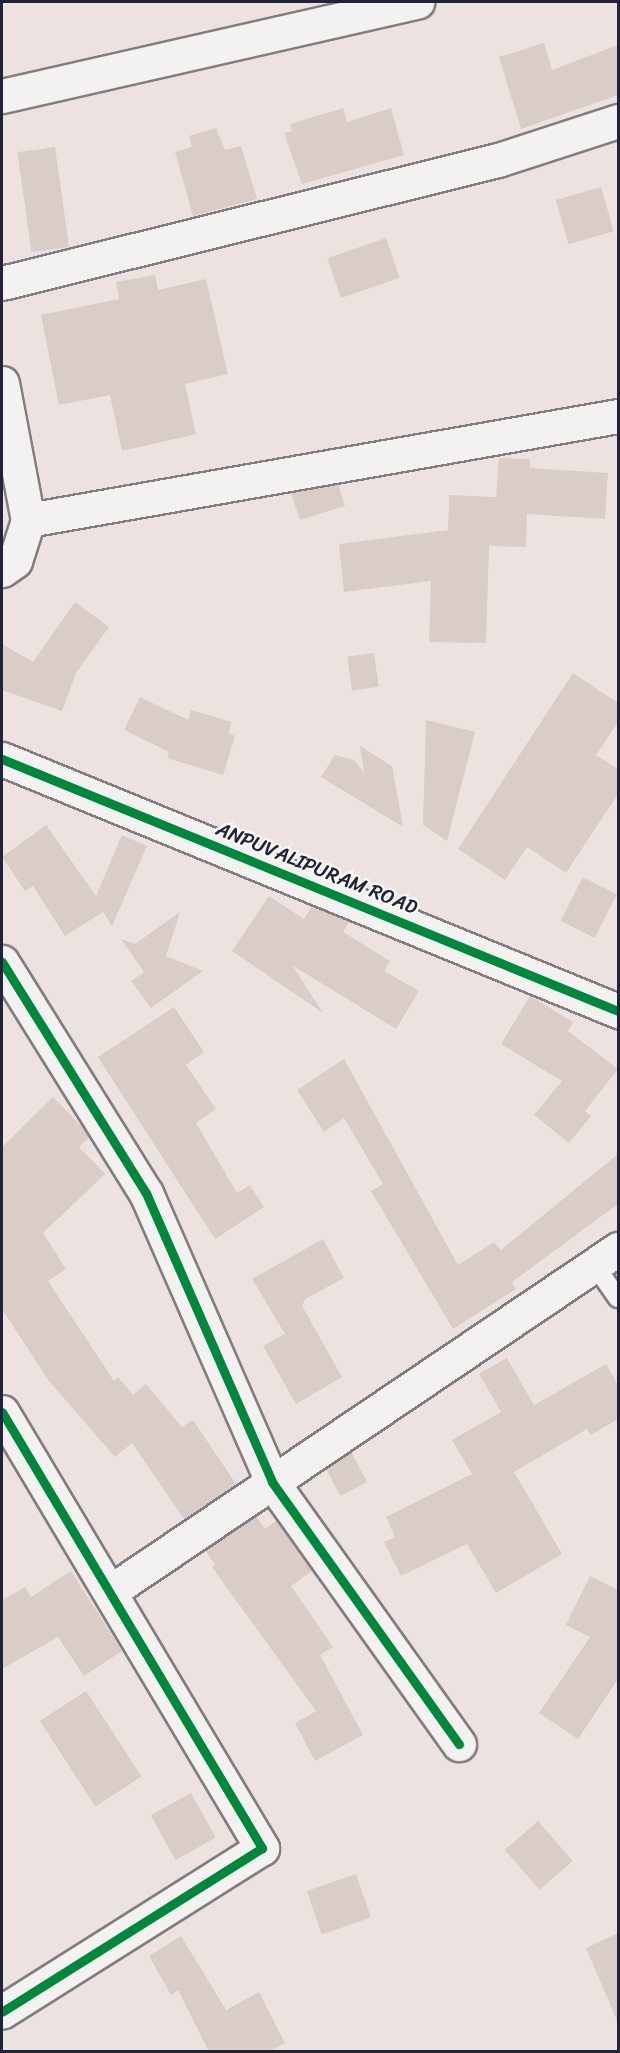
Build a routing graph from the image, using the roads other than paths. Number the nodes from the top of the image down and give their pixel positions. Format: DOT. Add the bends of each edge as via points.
graph roads {
  1 [pos="417,2"];
  2 [pos="2,96"];
  3 [pos="618,121"];
  4 [pos="2,283"];
  5 [pos="2,383"];
  6 [pos="618,416"];
  7 [pos="28,520"];
  8 [pos="2,570"];
  9 [pos="2,759"];
  10 [pos="2,962"];
  11 [pos="618,1011"];
  12 [pos="607,1258"];
  13 [pos="618,1298"];
  14 [pos="2,1412"];
  15 [pos="272,1482"];
  16 [pos="111,1591"];
  17 [pos="459,1744"];
  18 [pos="2,2012"];
  1 -- 2 [label="street"];
  3 -- 4 [label="street" via="498,160"];
  5 -- 7 [label="street"];
  6 -- 7 [label="street"];
  7 -- 8 [label="street" via="15,561"];
  9 -- 11 [label="street, ANPUVALIPURAM ROAD"];
  10 -- 15 [label="street" via="146,1193"];
  12 -- 13 [label="lane"];
  12 -- 15 [label="street"];
  14 -- 16 [label="street"];
  15 -- 16 [label="street"];
  15 -- 17 [label="street"];
  16 -- 18 [label="street" via="262,1848"];
}
